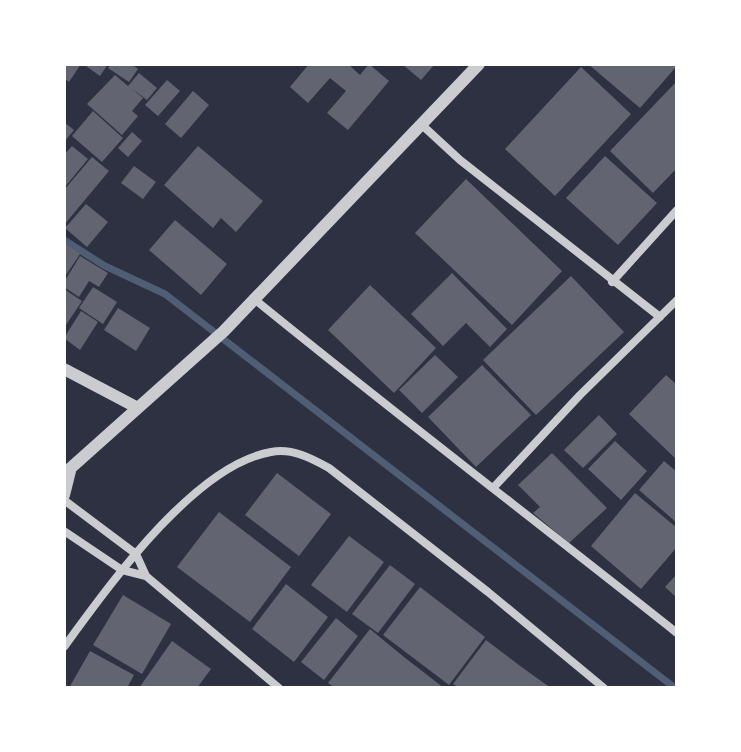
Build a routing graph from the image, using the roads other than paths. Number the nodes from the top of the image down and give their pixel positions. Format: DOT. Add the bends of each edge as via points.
graph roads {
  1 [pos="479,64"];
  2 [pos="422,125"];
  3 [pos="677,210"];
  4 [pos="612,282"];
  5 [pos="253,298"];
  6 [pos="677,300"];
  7 [pos="660,317"];
  8 [pos="64,369"];
  9 [pos="138,408"];
  10 [pos="67,472"];
  11 [pos="494,487"];
  12 [pos="64,498"];
  13 [pos="64,531"];
  14 [pos="136,554"];
  15 [pos="122,570"];
  16 [pos="146,576"];
  17 [pos="677,633"];
  18 [pos="64,647"];
  19 [pos="279,688"];
  20 [pos="604,688"];
  1 -- 2 [label="street"];
  2 -- 4 [label="street"];
  2 -- 5 [label="street"];
  3 -- 4 [label="street"];
  4 -- 7 [label="street"];
  5 -- 9 [label="street"];
  5 -- 11 [label="street"];
  6 -- 7 [label="street"];
  7 -- 11 [label="street"];
  8 -- 9 [label="street"];
  9 -- 10 [label="street"];
  10 -- 12 [label="street"];
  11 -- 17 [label="street"];
  12 -- 14 [label="street"];
  13 -- 15 [label="street"];
  14 -- 15 [label="street"];
  14 -- 16 [label="street"];
  14 -- 20 [label="street" via="204,486 243,460 273,451 304,454 341,477"];
  15 -- 16 [label="street"];
  15 -- 18 [label="street"];
  16 -- 19 [label="street"];
}
